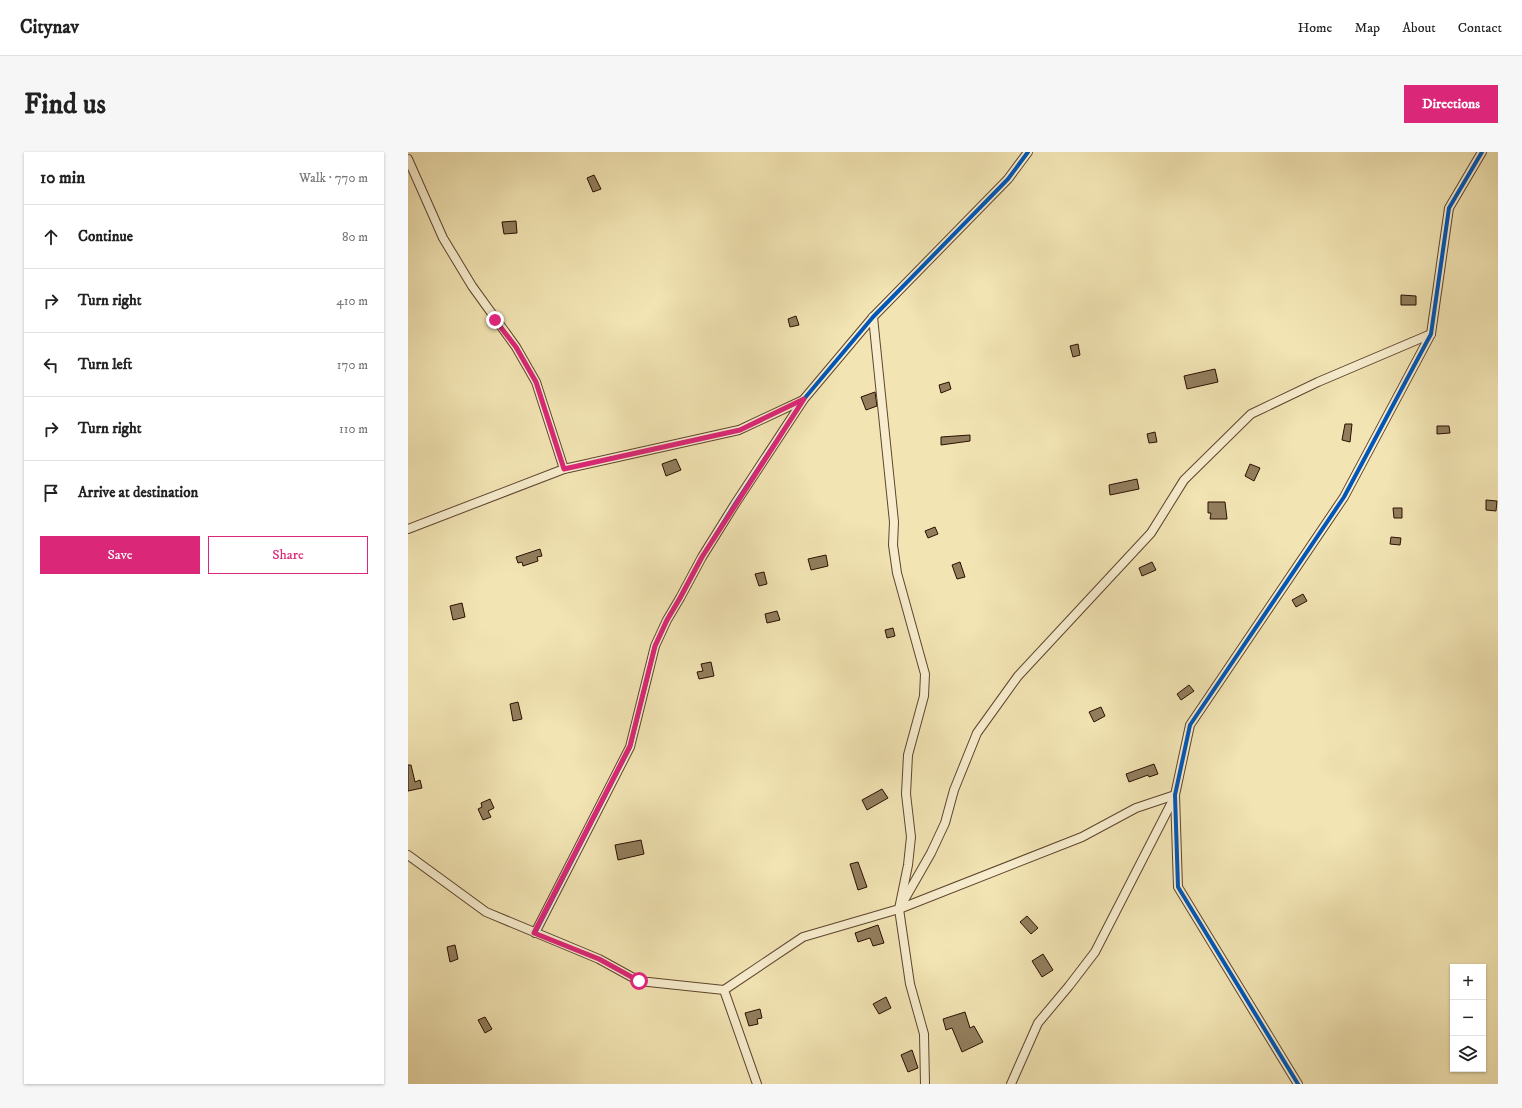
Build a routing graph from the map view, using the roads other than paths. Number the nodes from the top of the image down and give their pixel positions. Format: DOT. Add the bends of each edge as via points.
graph roads {
  1 [pos="1028,152"];
  2 [pos="1482,152"];
  3 [pos="408,159"];
  4 [pos="873,317"];
  5 [pos="1431,334"];
  6 [pos="804,399"];
  7 [pos="564,469"];
  8 [pos="408,529"];
  9 [pos="1175,795"];
  10 [pos="408,855"];
  11 [pos="899,909"];
  12 [pos="534,933"];
  13 [pos="724,990"];
  14 [pos="757,1084"];
  15 [pos="925,1084"];
  16 [pos="1011,1084"];
  17 [pos="1298,1084"];
  1 -- 4 [label="street" via="1008,179"];
  2 -- 5 [label="street" via="1449,208"];
  3 -- 7 [label="street" via="443,238 472,286 516,347 536,382"];
  4 -- 6 [label="street"];
  4 -- 11 [label="street" via="897,573 925,674 924,696 908,755 906,794 911,837"];
  5 -- 9 [label="street" via="1344,497 1190,726"];
  5 -- 11 [label="street" via="1318,382 1251,414 1184,480 1151,533 1018,676 977,733 954,790 945,823"];
  6 -- 7 [label="street" via="740,430"];
  6 -- 12 [label="street" via="702,557 667,620 655,646 630,746"];
  7 -- 8 [label="street"];
  9 -- 11 [label="street" via="1136,808 1082,837"];
  9 -- 16 [label="street" via="1095,952 1070,986 1038,1022"];
  9 -- 17 [label="street" via="1178,887"];
  10 -- 12 [label="street" via="486,912"];
  11 -- 13 [label="street" via="803,937"];
  11 -- 15 [label="street" via="910,984 924,1034"];
  12 -- 13 [label="street" via="599,959 639,981"];
  13 -- 14 [label="street"];
}
